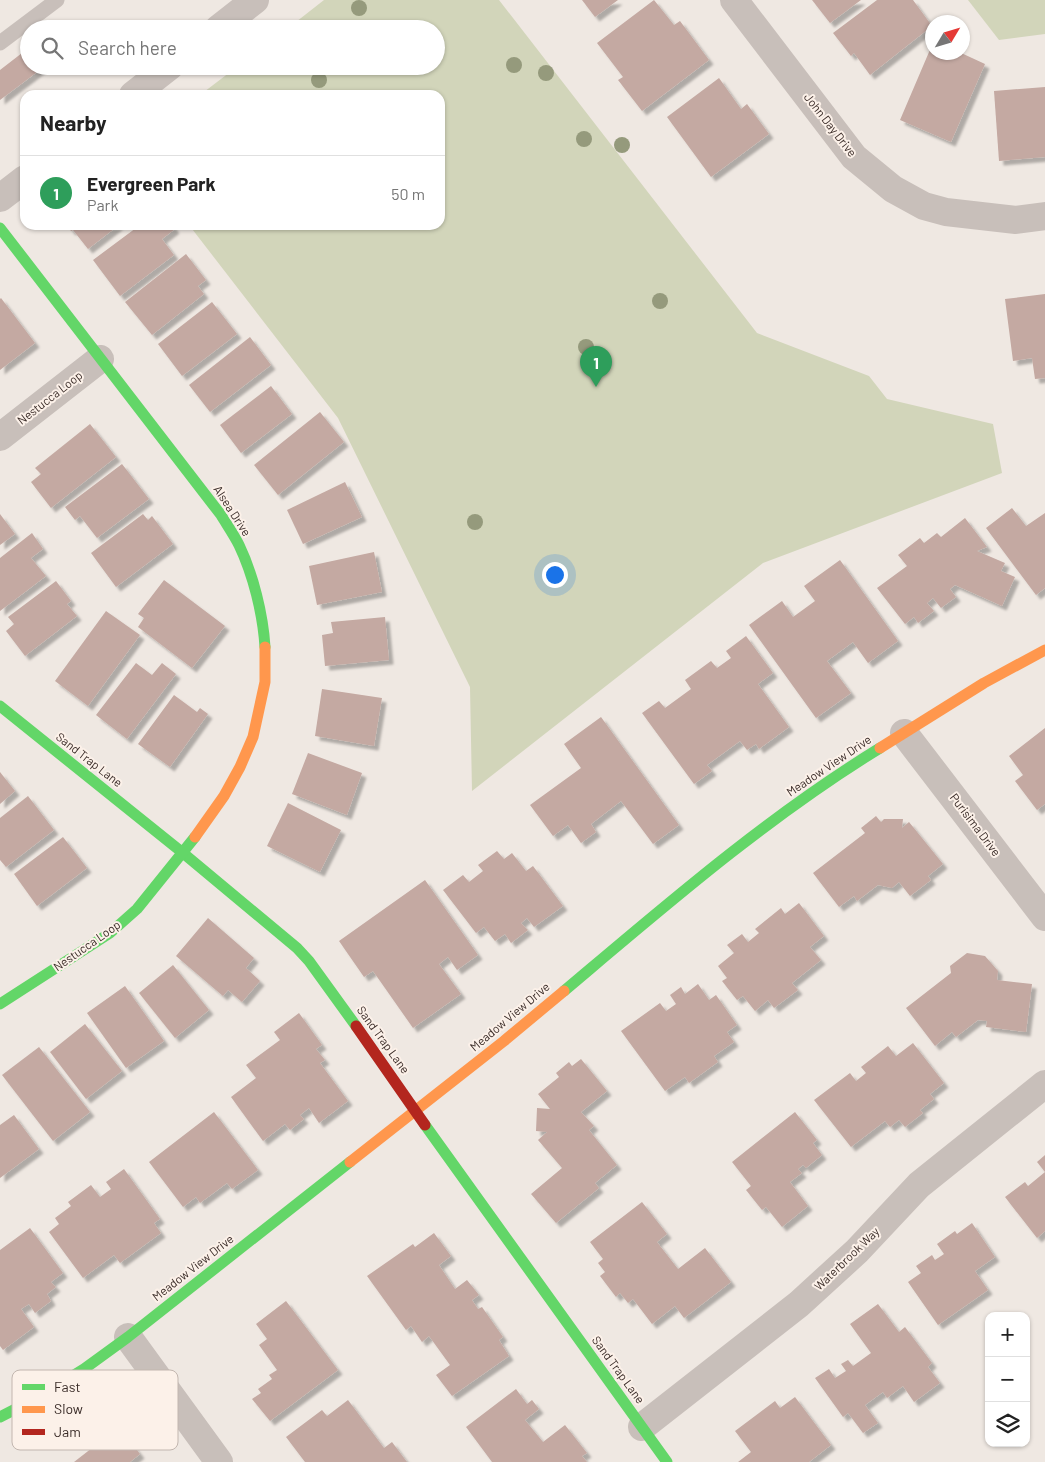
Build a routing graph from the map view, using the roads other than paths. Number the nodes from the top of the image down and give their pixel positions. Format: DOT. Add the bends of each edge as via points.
graph roads {
  1 [pos="57,0"];
  2 [pos="254,0"];
  3 [pos="734,0"];
  4 [pos="30,20"];
  5 [pos="229,20"];
  6 [pos="20,28"];
  7 [pos="0,43"];
  8 [pos="159,75"];
  9 [pos="139,90"];
  10 [pos="20,183"];
  11 [pos="0,198"];
  12 [pos="1045,216"];
  13 [pos="0,228"];
  14 [pos="100,358"];
  15 [pos="0,437"];
  16 [pos="1045,650"];
  17 [pos="0,706"];
  18 [pos="904,733"];
  19 [pos="183,853"];
  20 [pos="1045,917"];
  21 [pos="0,1004"];
  22 [pos="1045,1084"];
  23 [pos="415,1111"];
  24 [pos="128,1337"];
  25 [pos="82,1370"];
  26 [pos="152,1370"];
  27 [pos="178,1406"];
  28 [pos="12,1411"];
  29 [pos="0,1417"];
  30 [pos="642,1427"];
  31 [pos="219,1462"];
  32 [pos="667,1462"];
  1 -- 4 [label="lane"];
  2 -- 5 [label="street"];
  3 -- 12 [label="street, John Day Drive" via="854,157 893,189 924,206 946,212 1016,220"];
  6 -- 7 [label="lane"];
  8 -- 9 [label="street"];
  10 -- 11 [label="street"];
  13 -- 14 [label="street, Alsea Drive"];
  14 -- 15 [label="street, Nestucca Loop"];
  14 -- 19 [label="street, Alsea Drive" via="220,514 250,573 264,628 265,682 253,738 224,796"];
  16 -- 18 [label="street, Meadow View Drive" via="984,683"];
  17 -- 19 [label="street, Sand Trap Lane"];
  18 -- 20 [label="street, Purisima Drive"];
  18 -- 23 [label="street, Meadow View Drive" via="837,774 707,870 504,1041"];
  19 -- 21 [label="street, Nestucca Loop" via="137,909 110,933"];
  19 -- 23 [label="street, Sand Trap Lane" via="298,948"];
  22 -- 30 [label="street, Waterbrook Way" via="919,1185 850,1257 799,1304"];
  23 -- 24 [label="street, Meadow View Drive"];
  23 -- 30 [label="street, Sand Trap Lane"];
  24 -- 25 [label="street, Meadow View Drive"];
  24 -- 26 [label="street"];
  27 -- 31 [label="street"];
  28 -- 29 [label="street, Meadow View Drive"];
  30 -- 32 [label="street, Sand Trap Lane"];
}
